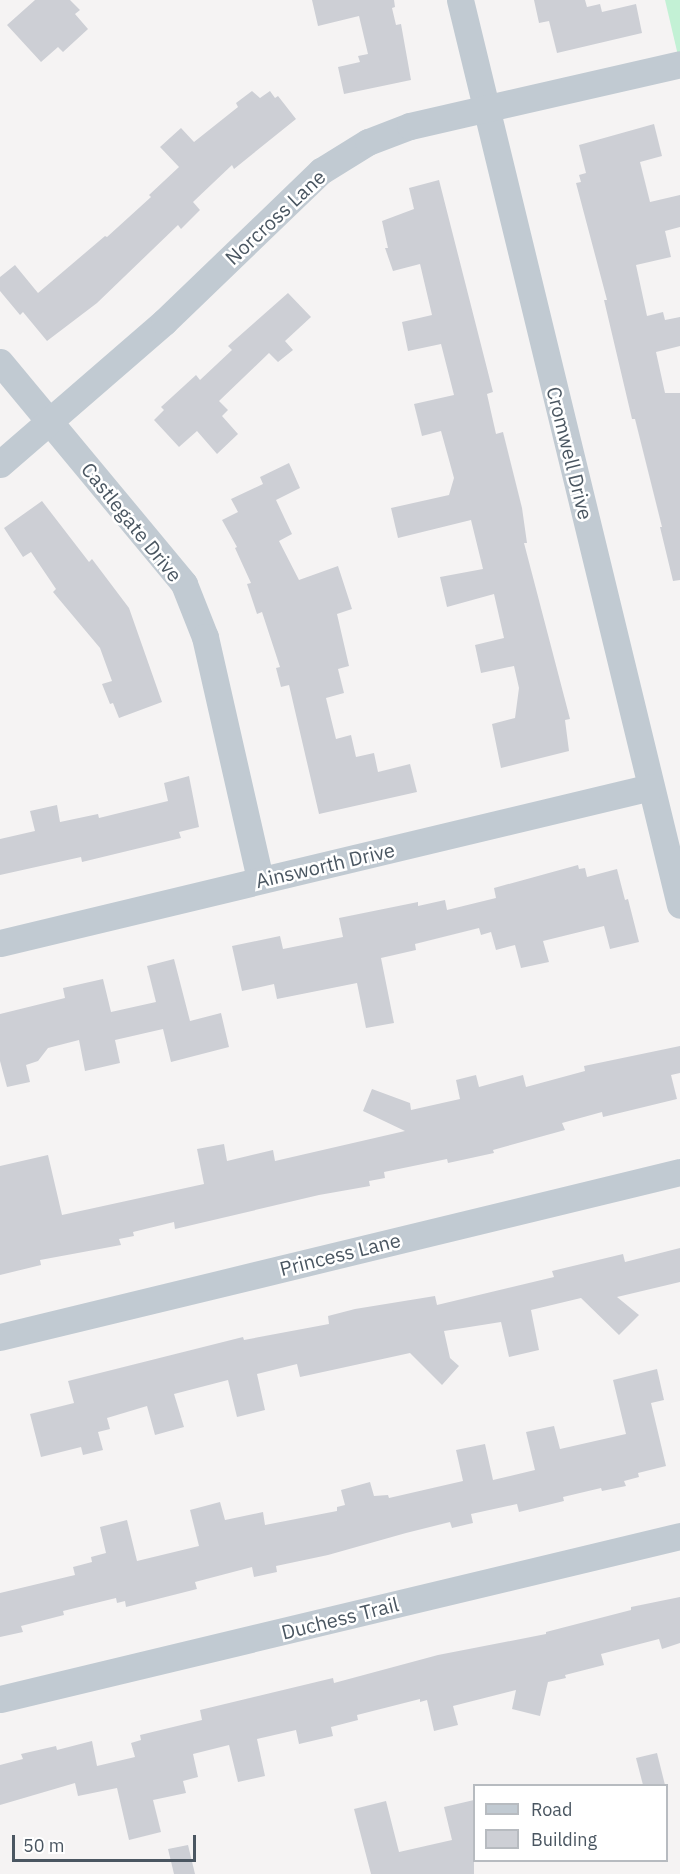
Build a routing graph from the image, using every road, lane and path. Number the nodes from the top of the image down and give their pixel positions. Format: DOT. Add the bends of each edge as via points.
graph roads {
  1 [pos="460,0"];
  2 [pos="680,64"];
  3 [pos="487,110"];
  4 [pos="0,362"];
  5 [pos="50,421"];
  6 [pos="0,464"];
  7 [pos="651,787"];
  8 [pos="261,880"];
  9 [pos="680,905"];
  10 [pos="0,944"];
  11 [pos="680,1172"];
  12 [pos="0,1336"];
  13 [pos="680,1536"];
  14 [pos="0,1699"];
  1 -- 3 [label="street, Cromwell Drive"];
  2 -- 3 [label="street, Norcross Lane"];
  3 -- 5 [label="street, Norcross Lane" via="410,126 368,142 321,171 164,321"];
  3 -- 7 [label="street, Cromwell Drive"];
  4 -- 5 [label="street, Castlegate Drive"];
  5 -- 6 [label="street, Norcross Lane"];
  5 -- 8 [label="street, Castlegate Drive" via="184,584 205,637"];
  7 -- 8 [label="street, Ainsworth Drive"];
  7 -- 9 [label="street, Cromwell Drive"];
  8 -- 10 [label="street, Ainsworth Drive"];
  11 -- 12 [label="street, Princess Lane"];
  13 -- 14 [label="street, Duchess Trail"];
}
